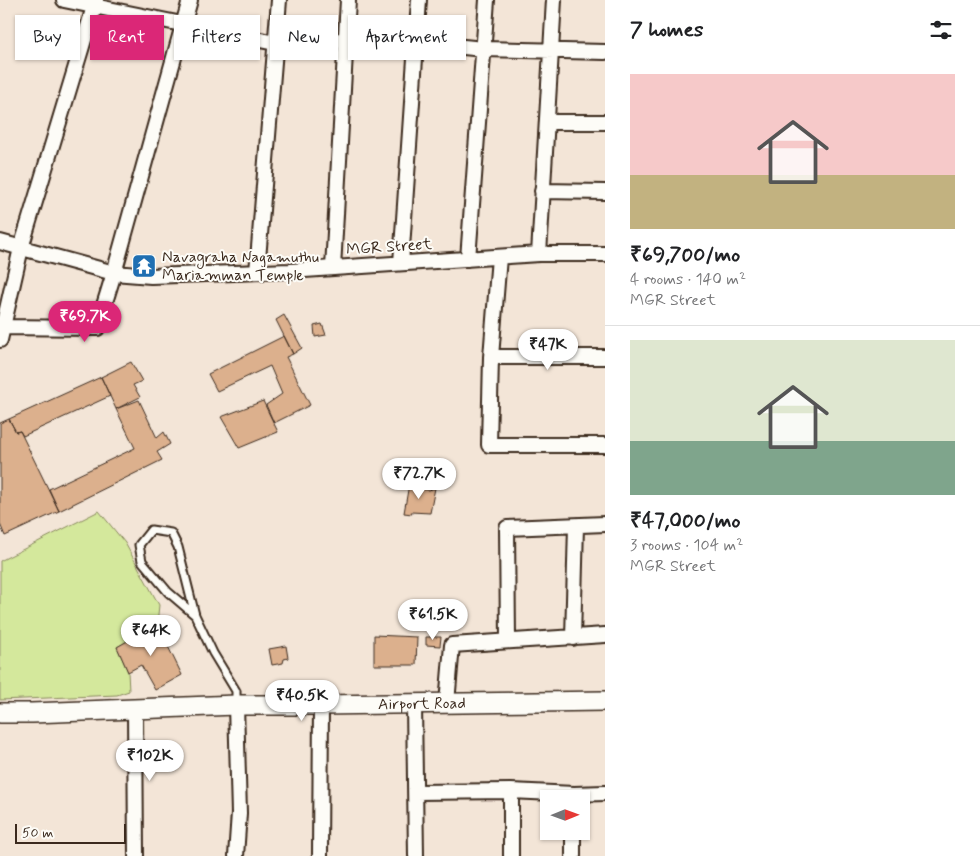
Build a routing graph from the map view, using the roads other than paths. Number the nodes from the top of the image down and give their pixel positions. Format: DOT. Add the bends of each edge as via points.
graph roads {
  1 [pos="64,0"];
  2 [pos="190,0"];
  3 [pos="279,0"];
  4 [pos="348,0"];
  5 [pos="419,0"];
  6 [pos="487,0"];
  7 [pos="554,0"];
  8 [pos="95,4"];
  9 [pos="185,15"];
  10 [pos="278,15"];
  11 [pos="418,15"];
  12 [pos="174,22"];
  13 [pos="338,40"];
  14 [pos="345,40"];
  15 [pos="348,40"];
  16 [pos="466,46"];
  17 [pos="483,48"];
  18 [pos="551,51"];
  19 [pos="605,52"];
  20 [pos="174,53"];
  21 [pos="274,60"];
  22 [pos="415,60"];
  23 [pos="547,122"];
  24 [pos="605,122"];
  25 [pos="542,191"];
  26 [pos="605,192"];
  27 [pos="0,242"];
  28 [pos="21,248"];
  29 [pos="539,254"];
  30 [pos="605,254"];
  31 [pos="499,257"];
  32 [pos="468,259"];
  33 [pos="401,264"];
  34 [pos="333,268"];
  35 [pos="257,272"];
  36 [pos="114,273"];
  37 [pos="1,332"];
  38 [pos="491,357"];
  39 [pos="605,357"];
  40 [pos="605,445"];
  41 [pos="605,524"];
  42 [pos="576,526"];
  43 [pos="195,615"];
  44 [pos="605,635"];
  45 [pos="574,638"];
  46 [pos="508,640"];
  47 [pos="605,701"];
  48 [pos="447,703"];
  49 [pos="414,704"];
  50 [pos="236,705"];
  51 [pos="320,706"];
  52 [pos="135,708"];
  53 [pos="0,713"];
  54 [pos="511,791"];
  55 [pos="416,792"];
  56 [pos="540,793"];
  57 [pos="605,793"];
  58 [pos="590,794"];
  59 [pos="573,840"];
  60 [pos="136,856"];
  61 [pos="236,856"];
  62 [pos="320,856"];
  63 [pos="416,856"];
  64 [pos="511,856"];
  65 [pos="573,856"];
  1 -- 8 [label="street"];
  2 -- 9 [label="street"];
  3 -- 10 [label="street"];
  4 -- 14 [label="street"];
  5 -- 11 [label="street"];
  6 -- 17 [label="street"];
  7 -- 18 [label="street"];
  8 -- 12 [label="street"];
  8 -- 28 [label="street"];
  13 -- 14 [label="street"];
  14 -- 15 [label="street"];
  14 -- 34 [label="street"];
  16 -- 17 [label="street"];
  17 -- 18 [label="street"];
  17 -- 32 [label="street"];
  18 -- 19 [label="street"];
  18 -- 23 [label="street"];
  20 -- 36 [label="street"];
  21 -- 35 [label="street"];
  22 -- 33 [label="street"];
  23 -- 24 [label="street"];
  23 -- 25 [label="street"];
  25 -- 26 [label="street"];
  25 -- 29 [label="street"];
  27 -- 28 [label="street, MGR Street"];
  28 -- 36 [label="street, MGR Street"];
  28 -- 37 [label="street"];
  29 -- 30 [label="street, MGR Street"];
  29 -- 31 [label="street, MGR Street"];
  31 -- 32 [label="street, MGR Street"];
  31 -- 38 [label="street"];
  32 -- 33 [label="street, MGR Street"];
  33 -- 34 [label="street, MGR Street"];
  34 -- 35 [label="street, MGR Street"];
  35 -- 36 [label="street, MGR Street" via="151,276"];
  36 -- 37 [label="street" via="97,328"];
  38 -- 39 [label="street"];
  38 -- 40 [label="street" via="489,445"];
  41 -- 42 [label="street"];
  42 -- 45 [label="street"];
  42 -- 46 [label="street" via="507,528"];
  43 -- 43 [label="lane" via="178,546 171,533 151,530 140,544 142,561 168,592"];
  43 -- 50 [label="lane" via="236,691"];
  44 -- 45 [label="street"];
  45 -- 46 [label="street"];
  46 -- 48 [label="street" via="452,645"];
  47 -- 48 [label="street, Airport Road"];
  48 -- 49 [label="street, Airport Road"];
  49 -- 51 [label="street, Airport Road"];
  49 -- 55 [label="street"];
  50 -- 51 [label="street, Airport Road"];
  50 -- 52 [label="street, Airport Road"];
  50 -- 61 [label="street" via="239,813"];
  51 -- 62 [label="street"];
  52 -- 53 [label="street, Airport Road"];
  52 -- 60 [label="street"];
  54 -- 55 [label="street"];
  54 -- 56 [label="street"];
  54 -- 64 [label="street"];
  55 -- 63 [label="street"];
  57 -- 58 [label="street"];
  59 -- 65 [label="street"];
}
